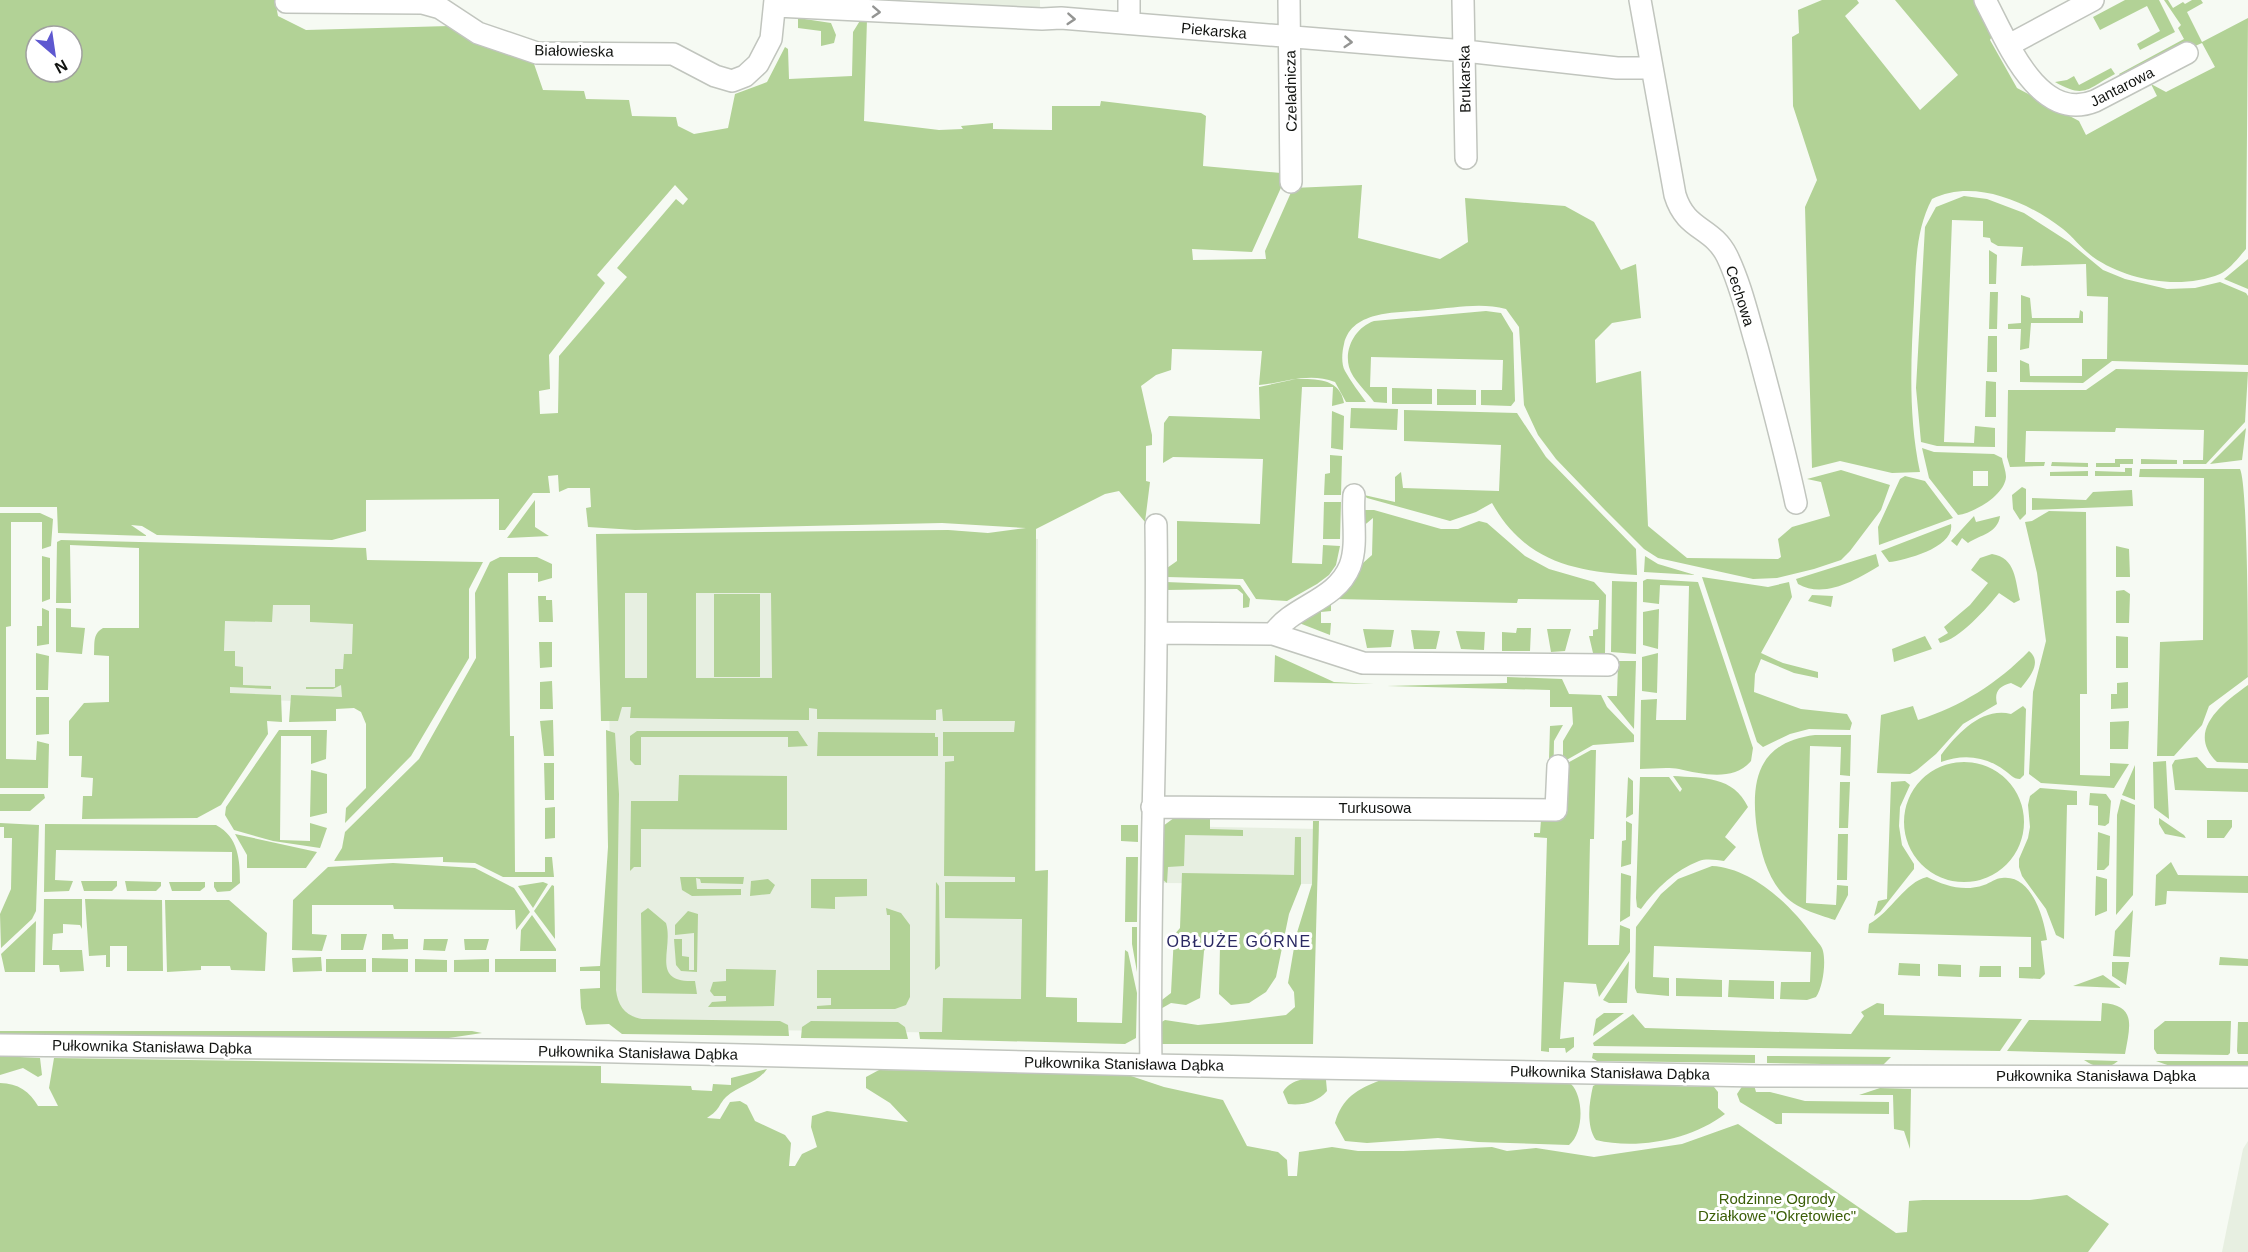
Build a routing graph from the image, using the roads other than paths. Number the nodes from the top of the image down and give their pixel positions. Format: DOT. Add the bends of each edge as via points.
graph roads {
  1 [pos="1129,0"];
  2 [pos="1289,0"];
  3 [pos="1463,0"];
  4 [pos="1640,0"];
  5 [pos="1985,0"];
  6 [pos="2093,0"];
  7 [pos="285,2"];
  8 [pos="776,3"];
  9 [pos="1129,23"];
  10 [pos="1290,38"];
  11 [pos="2009,45"];
  12 [pos="1465,51"];
  13 [pos="2187,53"];
  14 [pos="1652,68"];
  15 [pos="1466,159"];
  16 [pos="1291,182"];
  17 [pos="1354,495"];
  18 [pos="1796,503"];
  19 [pos="1156,525"];
  20 [pos="1157,633"];
  21 [pos="1273,633"];
  22 [pos="1608,665"];
  23 [pos="1558,766"];
  24 [pos="1152,807"];
  25 [pos="0,1045"];
  26 [pos="1151,1065"];
  27 [pos="2248,1077"];
  1 -- 9 [label="street"];
  2 -- 10 [label="street, Czeladnicza"];
  3 -- 12 [label="street, Brukarska"];
  4 -- 14 [label="street, Cechowa"];
  5 -- 11 [label="street, Jantarowa"];
  6 -- 11 [label="street"];
  7 -- 8 [label="street, Białowieska" via="422,3 440,8 478,33 537,53 673,54 732,81 758,64 771,39"];
  8 -- 9 [label="street, Piekarska, one-way"];
  9 -- 10 [label="street, Piekarska"];
  10 -- 12 [label="street, Piekarska, one-way"];
  10 -- 16 [label="street, Czeladnicza"];
  11 -- 13 [label="street, Jantarowa" via="2036,86 2072,106 2095,101"];
  12 -- 14 [label="street, Piekarska" via="1617,68"];
  12 -- 15 [label="street, Brukarska"];
  14 -- 18 [label="street, Cechowa" via="1680,211 1718,242 1737,279"];
  17 -- 21 [label="street" via="1353,551 1345,575 1332,590"];
  19 -- 20 [label="street"];
  20 -- 21 [label="street"];
  20 -- 24 [label="street"];
  21 -- 22 [label="street" via="1363,663"];
  23 -- 24 [label="street, Turkusowa" via="1556,810"];
  24 -- 26 [label="street"];
  25 -- 26 [label="street, Pułkownika Stanisława Dąbka" via="576,1051"];
  26 -- 27 [label="street, Pułkownika Stanisława Dąbka" via="1771,1076"];
}
